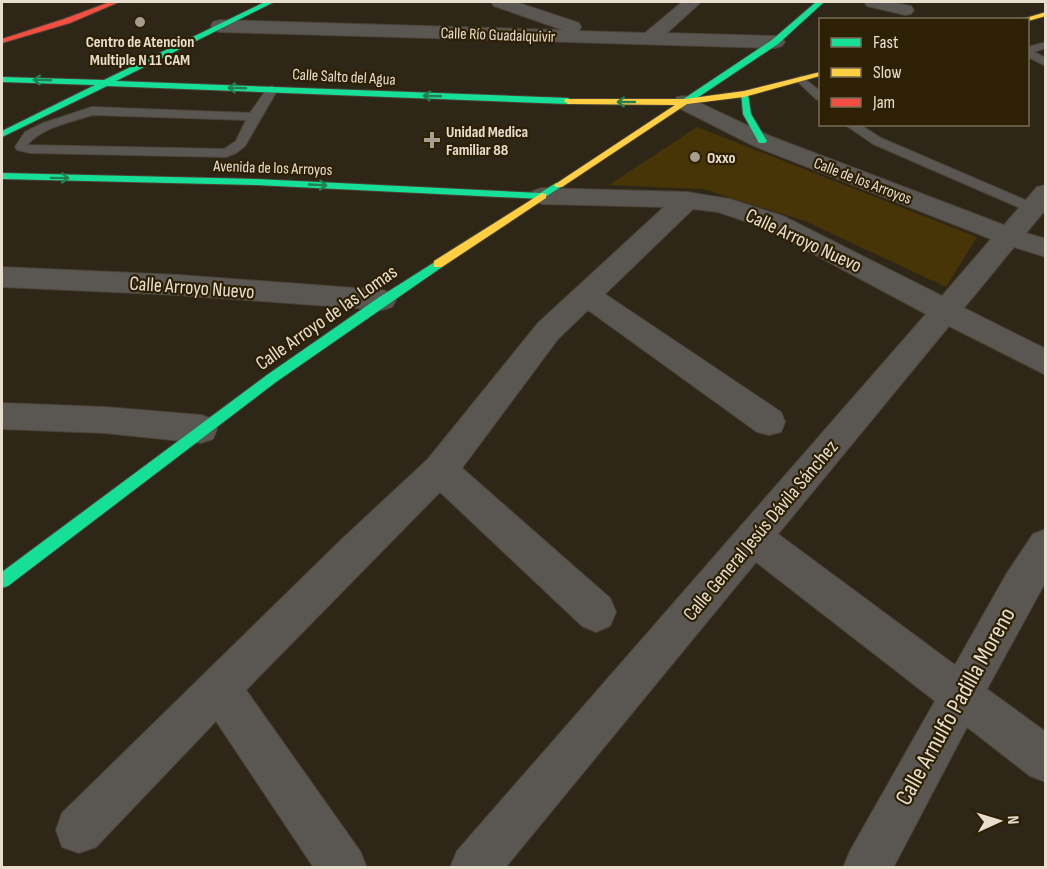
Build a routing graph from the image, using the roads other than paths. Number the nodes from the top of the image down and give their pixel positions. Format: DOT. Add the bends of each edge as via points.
graph roads {
  1 [pos="115,2"];
  2 [pos="270,2"];
  3 [pos="500,2"];
  4 [pos="820,2"];
  5 [pos="873,2"];
  6 [pos="684,3"];
  7 [pos="905,10"];
  8 [pos="1046,14"];
  9 [pos="1029,18"];
  10 [pos="220,26"];
  11 [pos="599,37"];
  12 [pos="650,38"];
  13 [pos="2,41"];
  14 [pos="776,42"];
  15 [pos="1046,45"];
  16 [pos="1029,51"];
  17 [pos="1029,52"];
  18 [pos="1046,63"];
  19 [pos="819,74"];
  20 [pos="2,79"];
  21 [pos="801,79"];
  22 [pos="104,82"];
  23 [pos="272,89"];
  24 [pos="744,94"];
  25 [pos="819,96"];
  26 [pos="685,102"];
  27 [pos="254,117"];
  28 [pos="853,126"];
  29 [pos="2,134"];
  30 [pos="762,141"];
  31 [pos="2,176"];
  32 [pos="542,196"];
  33 [pos="687,200"];
  34 [pos="1039,200"];
  35 [pos="1007,236"];
  36 [pos="1046,248"];
  37 [pos="2,277"];
  38 [pos="586,295"];
  39 [pos="382,300"];
  40 [pos="945,310"];
  41 [pos="1046,363"];
  42 [pos="2,416"];
  43 [pos="769,422"];
  44 [pos="201,429"];
  45 [pos="440,470"];
  46 [pos="753,538"];
  47 [pos="1046,546"];
  48 [pos="2,581"];
  49 [pos="596,612"];
  50 [pos="219,688"];
  51 [pos="960,697"];
  52 [pos="1046,760"];
  53 [pos="79,830"];
  54 [pos="343,867"];
  55 [pos="474,867"];
  56 [pos="867,867"];
  1 -- 13 [label="main road"];
  2 -- 10 [label="main road"];
  3 -- 11 [label="street"];
  4 -- 14 [label="main road, Calle Arroyo de las Lomas"];
  5 -- 7 [label="street"];
  6 -- 12 [label="street"];
  8 -- 9 [label="main road"];
  10 -- 11 [label="street, Calle Río Guadalquivir"];
  10 -- 22 [label="main road"];
  11 -- 12 [label="street, Calle Río Guadalquivir"];
  12 -- 14 [label="street, Calle Río Guadalquivir"];
  14 -- 26 [label="main road, Calle Arroyo de las Lomas"];
  15 -- 16 [label="lane"];
  17 -- 18 [label="lane"];
  19 -- 21 [label="main road, Calle Salto del Agua"];
  22 -- 20 [label="main road, Calle Salto del Agua, one-way"];
  21 -- 24 [label="main road, Calle Salto del Agua"];
  21 -- 25 [label="lane"];
  23 -- 22 [label="main road, Calle Salto del Agua, one-way"];
  22 -- 29 [label="main road"];
  26 -- 23 [label="main road, Calle Salto del Agua, one-way"];
  23 -- 27 [label="lane"];
  24 -- 26 [label="main road, Calle Salto del Agua"];
  24 -- 30 [label="main road" via="747,114"];
  26 -- 30 [label="street, Calle de los Arroyos"];
  26 -- 32 [label="main road, Calle Arroyo de las Lomas"];
  27 -- 27 [label="lane" via="92,111 29,135 21,147 219,155 236,149"];
  28 -- 34 [label="lane" via="877,141"];
  30 -- 35 [label="street, Calle de los Arroyos"];
  31 -- 32 [label="main road, Avenida de los Arroyos, one-way" via="256,182"];
  32 -- 33 [label="street, Calle Arroyo Nuevo"];
  32 -- 39 [label="main road, Calle Arroyo de las Lomas"];
  33 -- 38 [label="street"];
  33 -- 40 [label="street, Calle Arroyo Nuevo" via="721,205 774,222"];
  34 -- 35 [label="street, Calle General Jesús Dávila Sánchez"];
  35 -- 36 [label="street, Calle de los Arroyos"];
  35 -- 40 [label="street, Calle General Jesús Dávila Sánchez"];
  37 -- 39 [label="street, Calle Arroyo Nuevo"];
  38 -- 43 [label="street"];
  38 -- 45 [label="street" via="548,331"];
  39 -- 44 [label="main road, Calle Arroyo de las Lomas"];
  40 -- 41 [label="street, Calle Arroyo Nuevo"];
  40 -- 46 [label="street, Calle General Jesús Dávila Sánchez"];
  42 -- 44 [label="street"];
  44 -- 48 [label="main road, Calle Arroyo de las Lomas"];
  45 -- 49 [label="street"];
  45 -- 50 [label="street"];
  46 -- 51 [label="street"];
  46 -- 55 [label="street, Calle General Jesús Dávila Sánchez"];
  47 -- 51 [label="street, Calle Arnulfo Padilla Moreno"];
  50 -- 53 [label="street"];
  50 -- 54 [label="street"];
  51 -- 52 [label="street"];
  51 -- 56 [label="street, Calle Arnulfo Padilla Moreno"];
}
